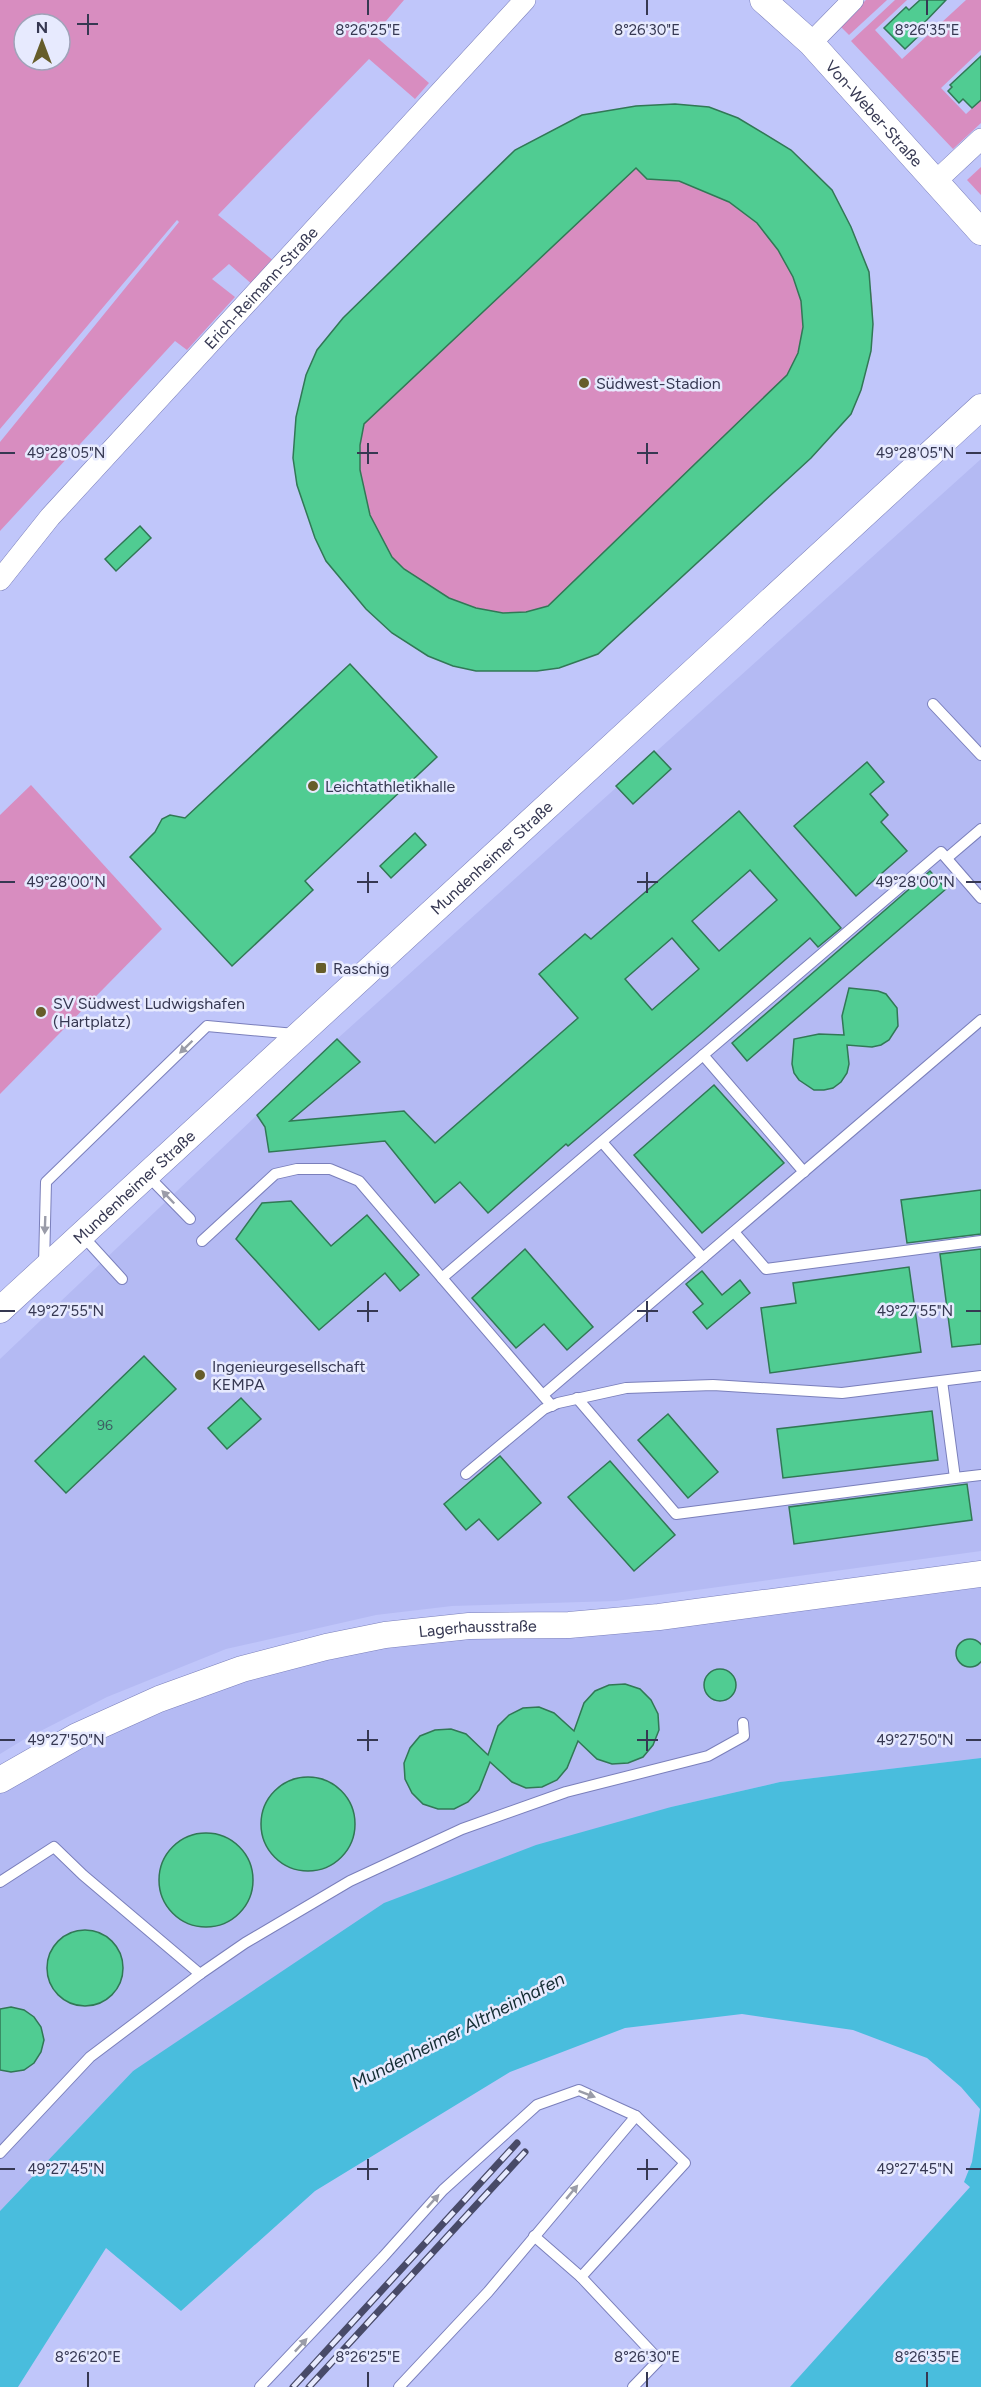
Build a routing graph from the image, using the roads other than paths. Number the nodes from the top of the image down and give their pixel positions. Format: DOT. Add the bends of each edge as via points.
graph roads {
  1 [pos="525,0"];
  2 [pos="763,0"];
  3 [pos="853,0"];
  4 [pos="811,43"];
  5 [pos="981,139"];
  6 [pos="936,182"];
  7 [pos="981,232"];
  8 [pos="981,406"];
  9 [pos="0,580"];
  10 [pos="933,704"];
  11 [pos="981,754"];
  12 [pos="981,829"];
  13 [pos="946,858"];
  14 [pos="981,898"];
  15 [pos="981,1020"];
  16 [pos="298,1034"];
  17 [pos="703,1055"];
  18 [pos="602,1142"];
  19 [pos="804,1172"];
  20 [pos="146,1174"];
  21 [pos="190,1219"];
  22 [pos="734,1232"];
  23 [pos="81,1234"];
  24 [pos="202,1241"];
  25 [pos="981,1241"];
  26 [pos="703,1258"];
  27 [pos="44,1268"];
  28 [pos="442,1278"];
  29 [pos="122,1279"];
  30 [pos="0,1310"];
  31 [pos="981,1376"];
  32 [pos="942,1381"];
  33 [pos="543,1395"];
  34 [pos="577,1398"];
  35 [pos="552,1406"];
  36 [pos="466,1474"];
  37 [pos="981,1475"];
  38 [pos="955,1478"];
  39 [pos="981,1574"];
  40 [pos="743,1723"];
  41 [pos="0,1780"];
  42 [pos="0,1882"];
  43 [pos="200,1974"];
  44 [pos="636,2116"];
  45 [pos="0,2153"];
  46 [pos="534,2236"];
  47 [pos="581,2277"];
  48 [pos="260,2387"];
  49 [pos="399,2387"];
  50 [pos="633,2387"];
  1 -- 9 [label="street, Erich-Reimann-Straße" via="50,517"];
  2 -- 4 [label="street, Von-Weber-Straße"];
  3 -- 4 [label="street"];
  4 -- 6 [label="street, Von-Weber-Straße"];
  5 -- 6 [label="street"];
  6 -- 7 [label="street, Von-Weber-Straße"];
  8 -- 16 [label="street, Mundenheimer Straße"];
  10 -- 11 [label="lane"];
  12 -- 13 [label="lane"];
  13 -- 14 [label="lane"];
  13 -- 17 [label="lane" via="941,852"];
  15 -- 19 [label="lane"];
  16 -- 20 [label="street, Mundenheimer Straße"];
  16 -- 27 [label="lane, one-way" via="207,1026 46,1182"];
  17 -- 18 [label="lane"];
  17 -- 19 [label="lane"];
  18 -- 26 [label="lane"];
  18 -- 28 [label="lane"];
  19 -- 22 [label="lane"];
  21 -- 20 [label="lane, one-way"];
  20 -- 23 [label="street, Mundenheimer Straße"];
  22 -- 25 [label="lane" via="766,1269"];
  22 -- 26 [label="lane"];
  23 -- 27 [label="street, Mundenheimer Straße"];
  23 -- 29 [label="lane"];
  24 -- 28 [label="lane" via="275,1174 330,1169 359,1181"];
  26 -- 33 [label="lane"];
  27 -- 30 [label="street, Mundenheimer Straße"];
  28 -- 33 [label="lane"];
  31 -- 32 [label="lane"];
  32 -- 34 [label="lane" via="842,1393 713,1384 664,1386 626,1388"];
  32 -- 38 [label="lane"];
  33 -- 35 [label="lane"];
  34 -- 35 [label="lane"];
  34 -- 38 [label="lane" via="676,1514"];
  35 -- 36 [label="lane"];
  37 -- 38 [label="lane"];
  39 -- 41 [label="street, Lagerhausstraße" via="659,1617 568,1625 470,1626 384,1635 326,1647 242,1669 159,1699 77,1736"];
  40 -- 43 [label="lane" via="744,1736 708,1756 566,1792 408,1853 350,1881"];
  42 -- 43 [label="lane" via="54,1847"];
  43 -- 45 [label="lane" via="90,2057"];
  46 -- 44 [label="lane, one-way"];
  44 -- 47 [label="lane" via="685,2163"];
  48 -- 44 [label="lane, one-way" via="443,2190 537,2105 579,2090"];
  46 -- 47 [label="lane"];
  46 -- 49 [label="lane" via="488,2292"];
  47 -- 50 [label="lane" via="660,2360"];
}
